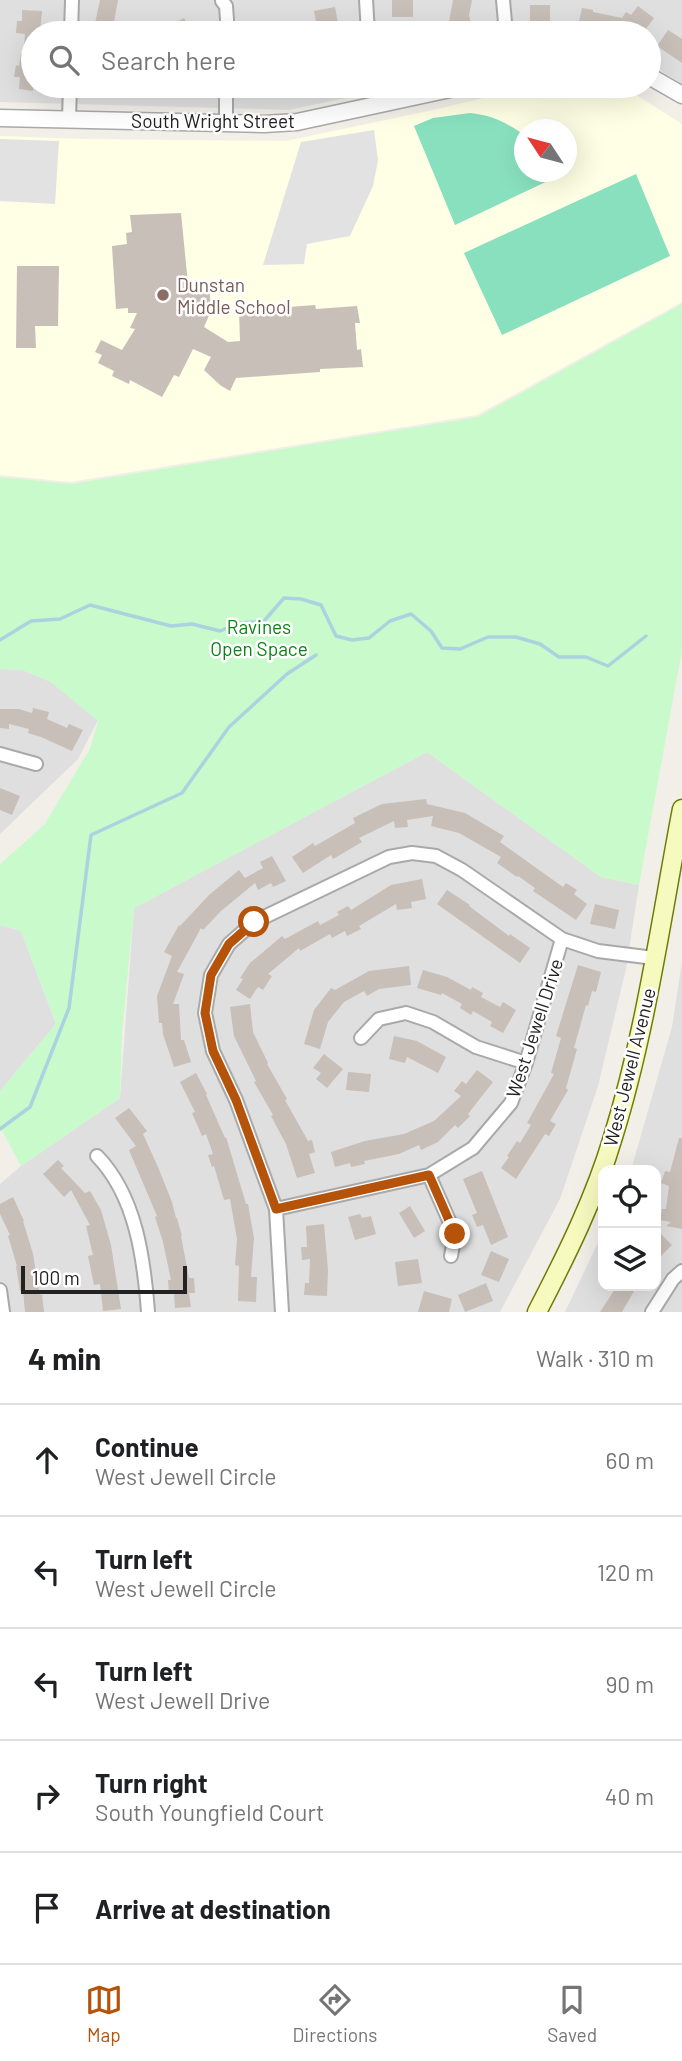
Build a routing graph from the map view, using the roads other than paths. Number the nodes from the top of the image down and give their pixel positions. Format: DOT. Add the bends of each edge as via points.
graph roads {
  1 [pos="72,0"];
  2 [pos="366,0"];
  3 [pos="503,0"];
  4 [pos="222,1"];
  5 [pos="71,21"];
  6 [pos="227,21"];
  7 [pos="367,21"];
  8 [pos="505,21"];
  9 [pos="661,83"];
  10 [pos="682,95"];
  11 [pos="70,98"];
  12 [pos="226,98"];
  13 [pos="380,98"];
  14 [pos="409,98"];
  15 [pos="381,104"];
  16 [pos="0,118"];
  17 [pos="69,118"];
  18 [pos="226,123"];
  19 [pos="0,754"];
  20 [pos="36,764"];
  21 [pos="682,810"];
  22 [pos="562,939"];
  23 [pos="654,958"];
  24 [pos="361,1038"];
  25 [pos="526,1063"];
  26 [pos="97,1156"];
  27 [pos="429,1175"];
  28 [pos="276,1209"];
  29 [pos="452,1256"];
  30 [pos="682,1271"];
  31 [pos="0,1290"];
  32 [pos="3,1312"];
  33 [pos="148,1312"];
  34 [pos="282,1312"];
  35 [pos="537,1312"];
  36 [pos="652,1312"];
  1 -- 5 [label="street"];
  2 -- 7 [label="street"];
  3 -- 8 [label="street"];
  4 -- 6 [label="street"];
  9 -- 10 [label="street"];
  11 -- 17 [label="street"];
  12 -- 18 [label="street"];
  13 -- 15 [label="street"];
  14 -- 15 [label="street, South Wright Street"];
  15 -- 18 [label="street, South Wright Street" via="297,122"];
  16 -- 17 [label="street, South Wright Street"];
  17 -- 18 [label="street, South Wright Street"];
  19 -- 20 [label="street"];
  21 -- 23 [label="main road, West Jewell Avenue"];
  22 -- 23 [label="street" via="598,951"];
  22 -- 25 [label="street, West Jewell Drive"];
  22 -- 28 [label="street" via="462,870 436,856 412,853 389,857 254,922 229,944 211,975 205,1013 213,1051"];
  23 -- 35 [label="main road, West Jewell Avenue" via="613,1140 566,1256"];
  24 -- 25 [label="street" via="379,1019 405,1013 433,1022 477,1047"];
  25 -- 27 [label="street, West Jewell Drive" via="511,1103 491,1128 473,1148"];
  26 -- 33 [label="street" via="116,1180 133,1225"];
  27 -- 28 [label="street, West Jewell Drive"];
  27 -- 29 [label="street" via="455,1234"];
  28 -- 34 [label="street"];
  30 -- 36 [label="street"];
  31 -- 32 [label="street"];
}
